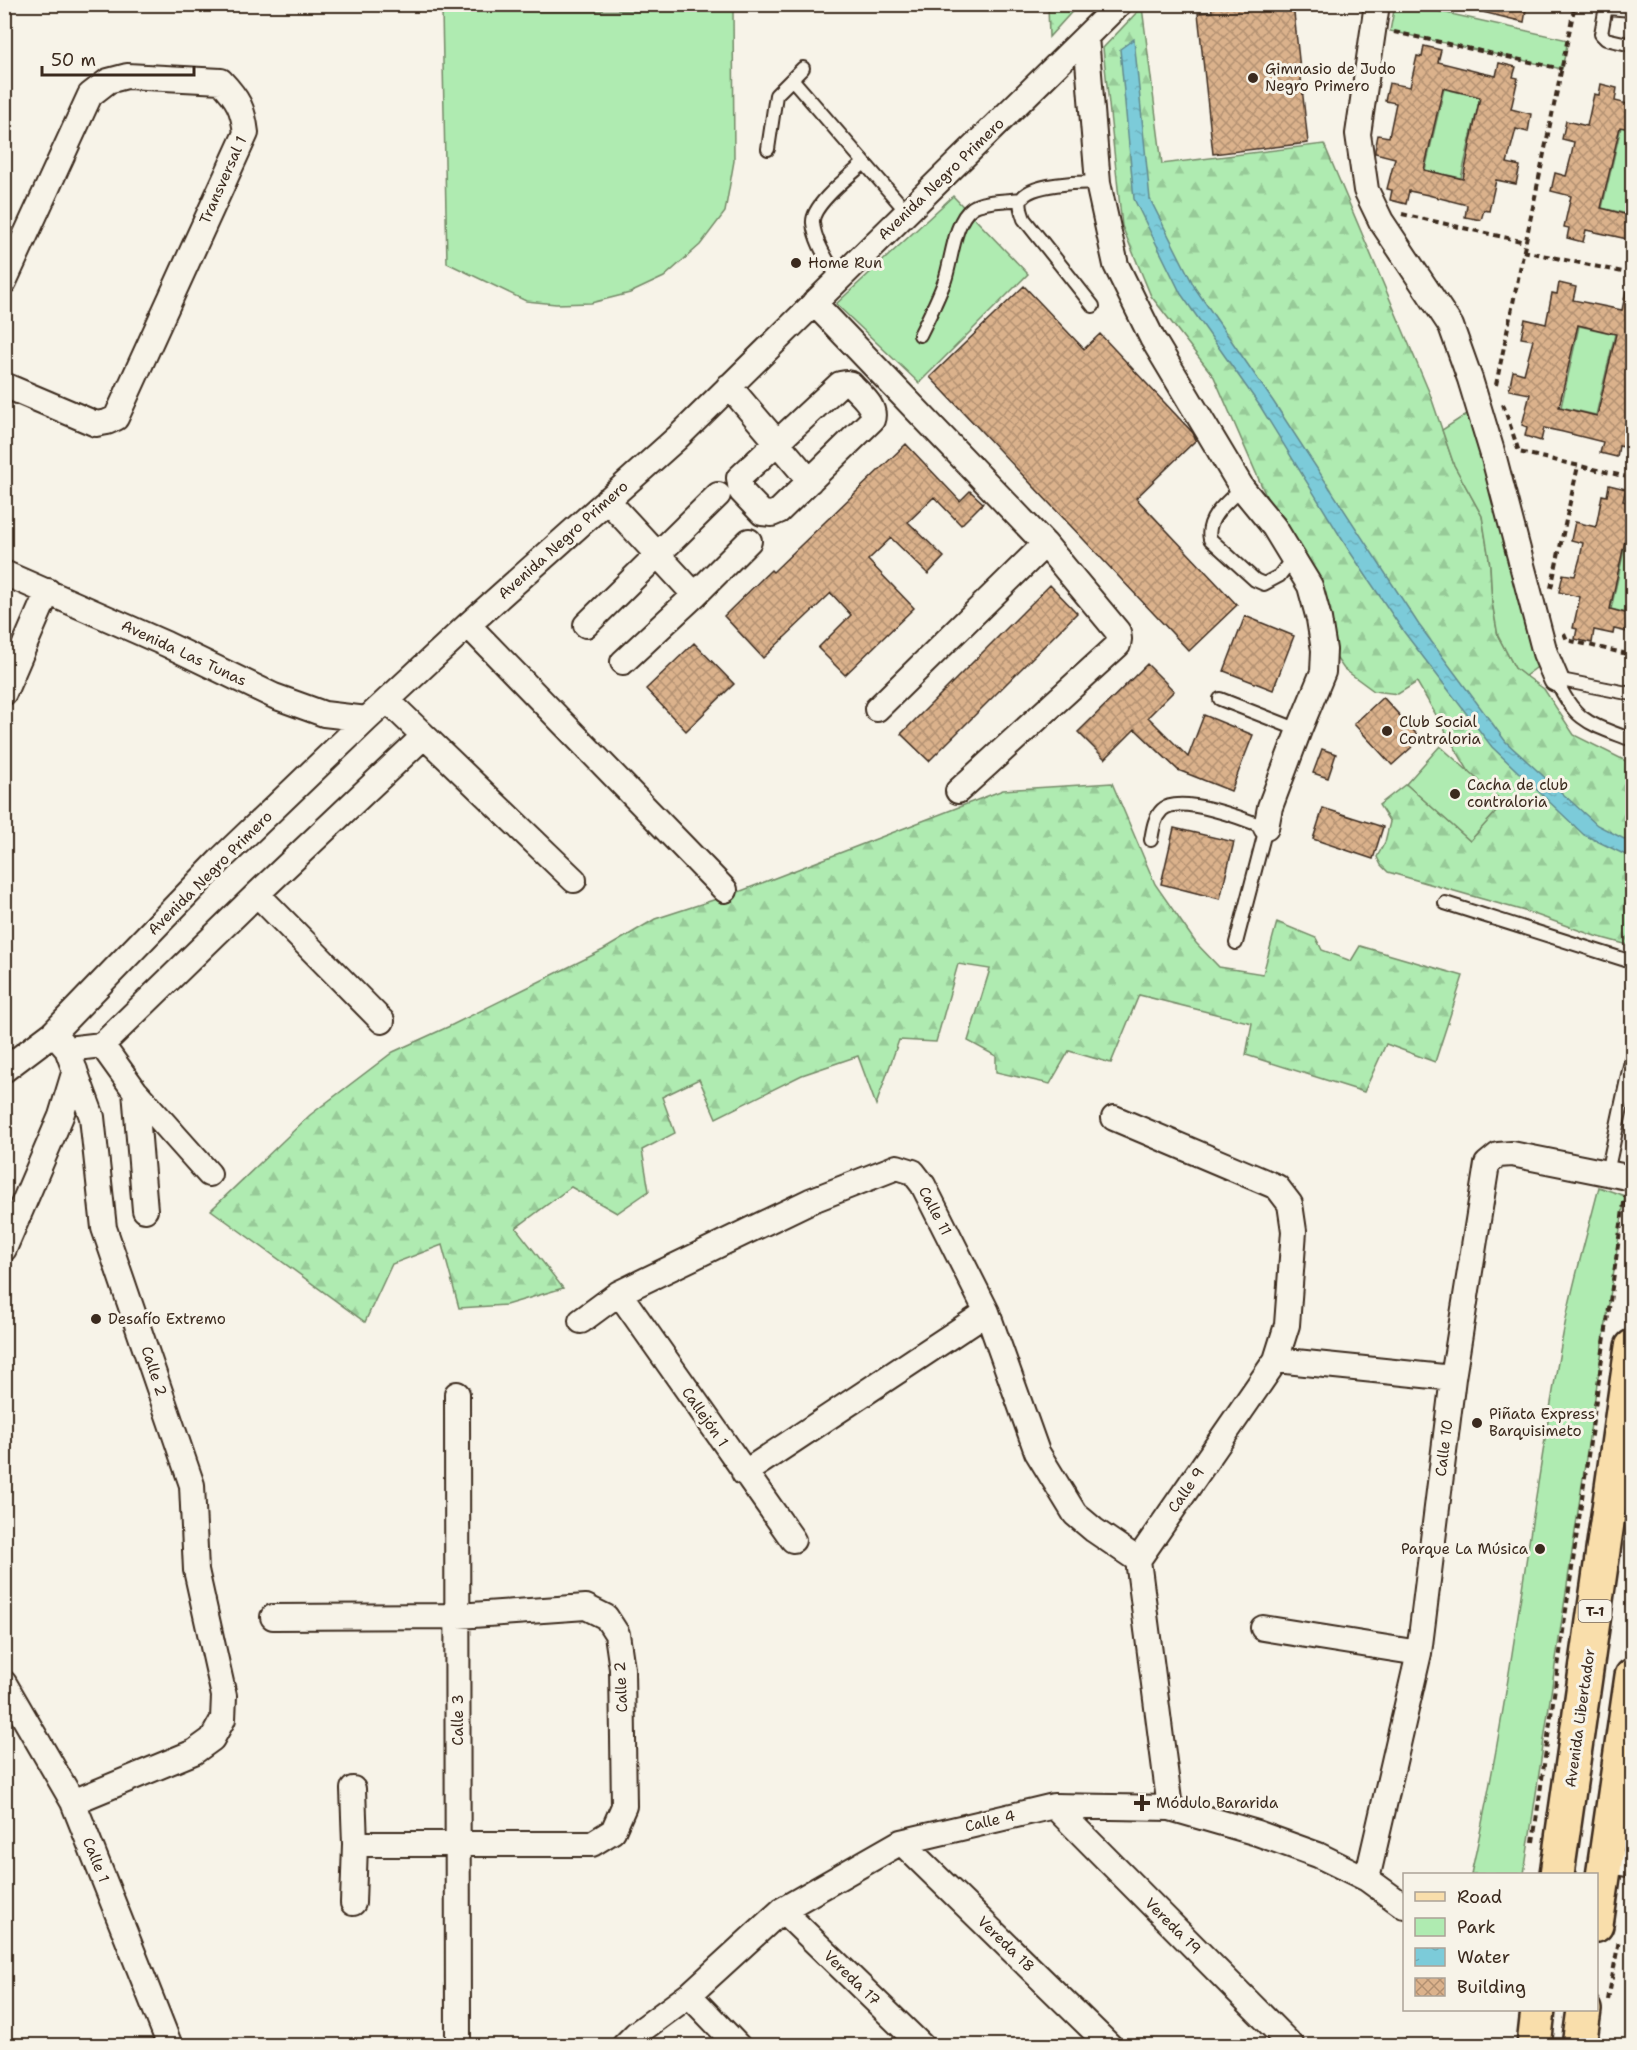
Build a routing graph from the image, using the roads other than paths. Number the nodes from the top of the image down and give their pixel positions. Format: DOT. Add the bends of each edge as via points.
graph roads {
  1 [pos="1119,4"];
  2 [pos="1377,4"];
  3 [pos="1632,10"];
  4 [pos="1086,37"];
  5 [pos="1632,45"];
  6 [pos="803,68"];
  7 [pos="792,79"];
  8 [pos="768,149"];
  9 [pos="864,163"];
  10 [pos="1098,183"];
  11 [pos="1022,199"];
  12 [pos="907,212"];
  13 [pos="838,279"];
  14 [pos="4,282"];
  15 [pos="814,303"];
  16 [pos="1093,306"];
  17 [pos="920,335"];
  18 [pos="4,386"];
  19 [pos="729,386"];
  20 [pos="778,443"];
  21 [pos="810,481"];
  22 [pos="1242,488"];
  23 [pos="718,495"];
  24 [pos="607,500"];
  25 [pos="749,541"];
  26 [pos="1045,544"];
  27 [pos="657,554"];
  28 [pos="1293,558"];
  29 [pos="4,573"];
  30 [pos="48,591"];
  31 [pos="695,595"];
  32 [pos="468,625"];
  33 [pos="586,625"];
  34 [pos="623,662"];
  35 [pos="1556,680"];
  36 [pos="4,693"];
  37 [pos="1632,694"];
  38 [pos="1220,699"];
  39 [pos="388,701"];
  40 [pos="877,709"];
  41 [pos="367,719"];
  42 [pos="1299,730"];
  43 [pos="424,736"];
  44 [pos="1632,740"];
  45 [pos="958,791"];
  46 [pos="1266,828"];
  47 [pos="1151,840"];
  48 [pos="574,880"];
  49 [pos="725,890"];
  50 [pos="257,894"];
  51 [pos="1445,903"];
  52 [pos="1236,943"];
  53 [pos="1632,962"];
  54 [pos="382,1021"];
  55 [pos="102,1045"];
  56 [pos="65,1051"];
  57 [pos="1632,1056"];
  58 [pos="4,1070"];
  59 [pos="135,1091"];
  60 [pos="1114,1118"];
  61 [pos="209,1174"];
  62 [pos="1622,1176"];
  63 [pos="145,1210"];
  64 [pos="4,1249"];
  65 [pos="619,1293"];
  66 [pos="987,1312"];
  67 [pos="581,1321"];
  68 [pos="1632,1347"];
  69 [pos="1276,1360"];
  70 [pos="1453,1378"];
  71 [pos="457,1394"];
  72 [pos="744,1473"];
  73 [pos="793,1540"];
  74 [pos="1138,1560"];
  75 [pos="273,1617"];
  76 [pos="458,1617"];
  77 [pos="1263,1628"];
  78 [pos="1419,1653"];
  79 [pos="1632,1676"];
  80 [pos="4,1683"];
  81 [pos="352,1789"];
  82 [pos="73,1802"];
  83 [pos="1054,1806"];
  84 [pos="1170,1808"];
  85 [pos="902,1842"];
  86 [pos="355,1844"];
  87 [pos="457,1844"];
  88 [pos="1619,1862"];
  89 [pos="1557,1873"];
  90 [pos="1367,1879"];
  91 [pos="353,1903"];
  92 [pos="1403,1905"];
  93 [pos="782,1910"];
  94 [pos="1608,1929"];
  95 [pos="688,1995"];
  96 [pos="1538,2011"];
  97 [pos="1595,2011"];
  98 [pos="170,2046"];
  99 [pos="458,2046"];
  100 [pos="624,2046"];
  101 [pos="738,2046"];
  102 [pos="922,2046"];
  103 [pos="1110,2046"];
  104 [pos="1292,2046"];
  105 [pos="1534,2046"];
  106 [pos="1579,2046"];
  1 -- 4 [label="street, Avenida Negro Primero"];
  2 -- 35 [label="street" via="1358,134 1366,190 1381,220 1451,326 1494,458 1545,653"];
  3 -- 5 [label="lane" via="1607,8 1601,34 1606,39"];
  4 -- 10 [label="street"];
  4 -- 12 [label="street, Avenida Negro Primero"];
  6 -- 7 [label="lane"];
  7 -- 8 [label="lane" via="776,96"];
  7 -- 9 [label="lane"];
  9 -- 12 [label="lane"];
  9 -- 13 [label="lane" via="821,204 814,216 818,239"];
  10 -- 11 [label="lane" via="1073,182 1035,190"];
  10 -- 22 [label="street" via="1116,265 1152,338"];
  11 -- 16 [label="lane" via="1024,219"];
  11 -- 17 [label="lane" via="972,207 957,232 944,281"];
  12 -- 13 [label="street, Avenida Negro Primero"];
  13 -- 15 [label="street, Avenida Negro Primero"];
  14 -- 18 [label="street, Transversal 1" via="90,95 108,81 127,76 221,81 235,96 244,114 246,133 116,418 96,424"];
  15 -- 19 [label="street, Avenida Negro Primero"];
  15 -- 26 [label="street"];
  19 -- 20 [label="street"];
  19 -- 24 [label="street, Avenida Negro Primero"];
  20 -- 21 [label="street"];
  20 -- 21 [label="street" via="739,478 741,491 762,513 772,514"];
  20 -- 21 [label="street" via="840,384 851,384 873,409 872,420"];
  22 -- 28 [label="street"];
  22 -- 28 [label="lane" via="1215,515 1208,532 1210,539 1264,585 1279,576"];
  23 -- 27 [label="street"];
  24 -- 27 [label="street"];
  24 -- 32 [label="street, Avenida Negro Primero"];
  25 -- 31 [label="street"];
  26 -- 40 [label="street"];
  26 -- 45 [label="street" via="1118,632 1118,645"];
  27 -- 31 [label="street"];
  27 -- 33 [label="street"];
  28 -- 42 [label="street" via="1310,586 1324,650 1323,672"];
  29 -- 30 [label="street, Avenida Las Tunas"];
  30 -- 36 [label="street"];
  30 -- 41 [label="street, Avenida Las Tunas" via="274,696 324,714"];
  31 -- 34 [label="street"];
  32 -- 39 [label="street, Avenida Negro Primero"];
  32 -- 49 [label="street"];
  35 -- 37 [label="lane"];
  35 -- 44 [label="lane" via="1572,709 1586,722"];
  38 -- 42 [label="lane"];
  39 -- 41 [label="street, Avenida Negro Primero"];
  39 -- 43 [label="street"];
  41 -- 56 [label="street, Avenida Negro Primero" via="222,858"];
  42 -- 46 [label="street"];
  43 -- 48 [label="street"];
  43 -- 50 [label="street"];
  46 -- 47 [label="lane" via="1194,805 1174,804 1155,819"];
  46 -- 52 [label="lane"];
  50 -- 54 [label="street"];
  50 -- 55 [label="street"];
  51 -- 53 [label="lane"];
  55 -- 56 [label="street"];
  55 -- 59 [label="street"];
  56 -- 58 [label="street, Avenida Negro Primero"];
  56 -- 64 [label="street" via="61,1116"];
  56 -- 82 [label="street, Calle 2" via="92,1117 104,1228 192,1485 196,1570 224,1696 223,1719 212,1739 194,1752"];
  57 -- 62 [label="lane"];
  59 -- 61 [label="street"];
  59 -- 63 [label="street"];
  60 -- 69 [label="street, Calle 9" via="1277,1187 1290,1204 1294,1231 1287,1325"];
  62 -- 70 [label="street, Calle 10" via="1512,1154 1498,1155 1487,1164"];
  65 -- 66 [label="street, Calle 11" via="810,1202 897,1167 913,1172 923,1185"];
  65 -- 67 [label="street, Calle 11"];
  65 -- 72 [label="street, Callejón 1"];
  66 -- 72 [label="street"];
  66 -- 74 [label="street, Calle 11" via="1037,1452 1075,1514"];
  68 -- 89 [label="main road, Avenida Libertador / T-1"];
  69 -- 70 [label="street"];
  69 -- 74 [label="street, Calle 9"];
  70 -- 78 [label="street, Calle 10"];
  71 -- 76 [label="street, Calle 3"];
  72 -- 73 [label="street, Callejón 1"];
  74 -- 84 [label="street"];
  75 -- 76 [label="street, Calle 2"];
  76 -- 87 [label="street, Calle 3"];
  76 -- 87 [label="street, Calle 2" via="586,1606 606,1617 617,1635 622,1669 624,1806 613,1831 592,1844"];
  77 -- 78 [label="street"];
  78 -- 90 [label="street, Calle 10"];
  79 -- 88 [label="main road"];
  80 -- 82 [label="street, Calle 1"];
  81 -- 86 [label="street"];
  82 -- 98 [label="street, Calle 1"];
  83 -- 84 [label="street, Calle 4"];
  83 -- 85 [label="street, Calle 4"];
  83 -- 104 [label="street, Vereda 19"];
  84 -- 90 [label="street, Calle 4" via="1257,1833 1318,1855"];
  85 -- 93 [label="street, Calle 4"];
  85 -- 103 [label="street, Vereda 18"];
  86 -- 87 [label="street, Calle 2"];
  86 -- 91 [label="street"];
  87 -- 99 [label="street, Calle 3"];
  88 -- 94 [label="main road"];
  90 -- 92 [label="street, Calle 4"];
  93 -- 95 [label="street, Calle 4"];
  93 -- 102 [label="street, Vereda 17"];
  95 -- 100 [label="street, Calle 4"];
  95 -- 101 [label="street"];
  96 -- 105 [label="main road"];
  97 -- 106 [label="main road"];
}
